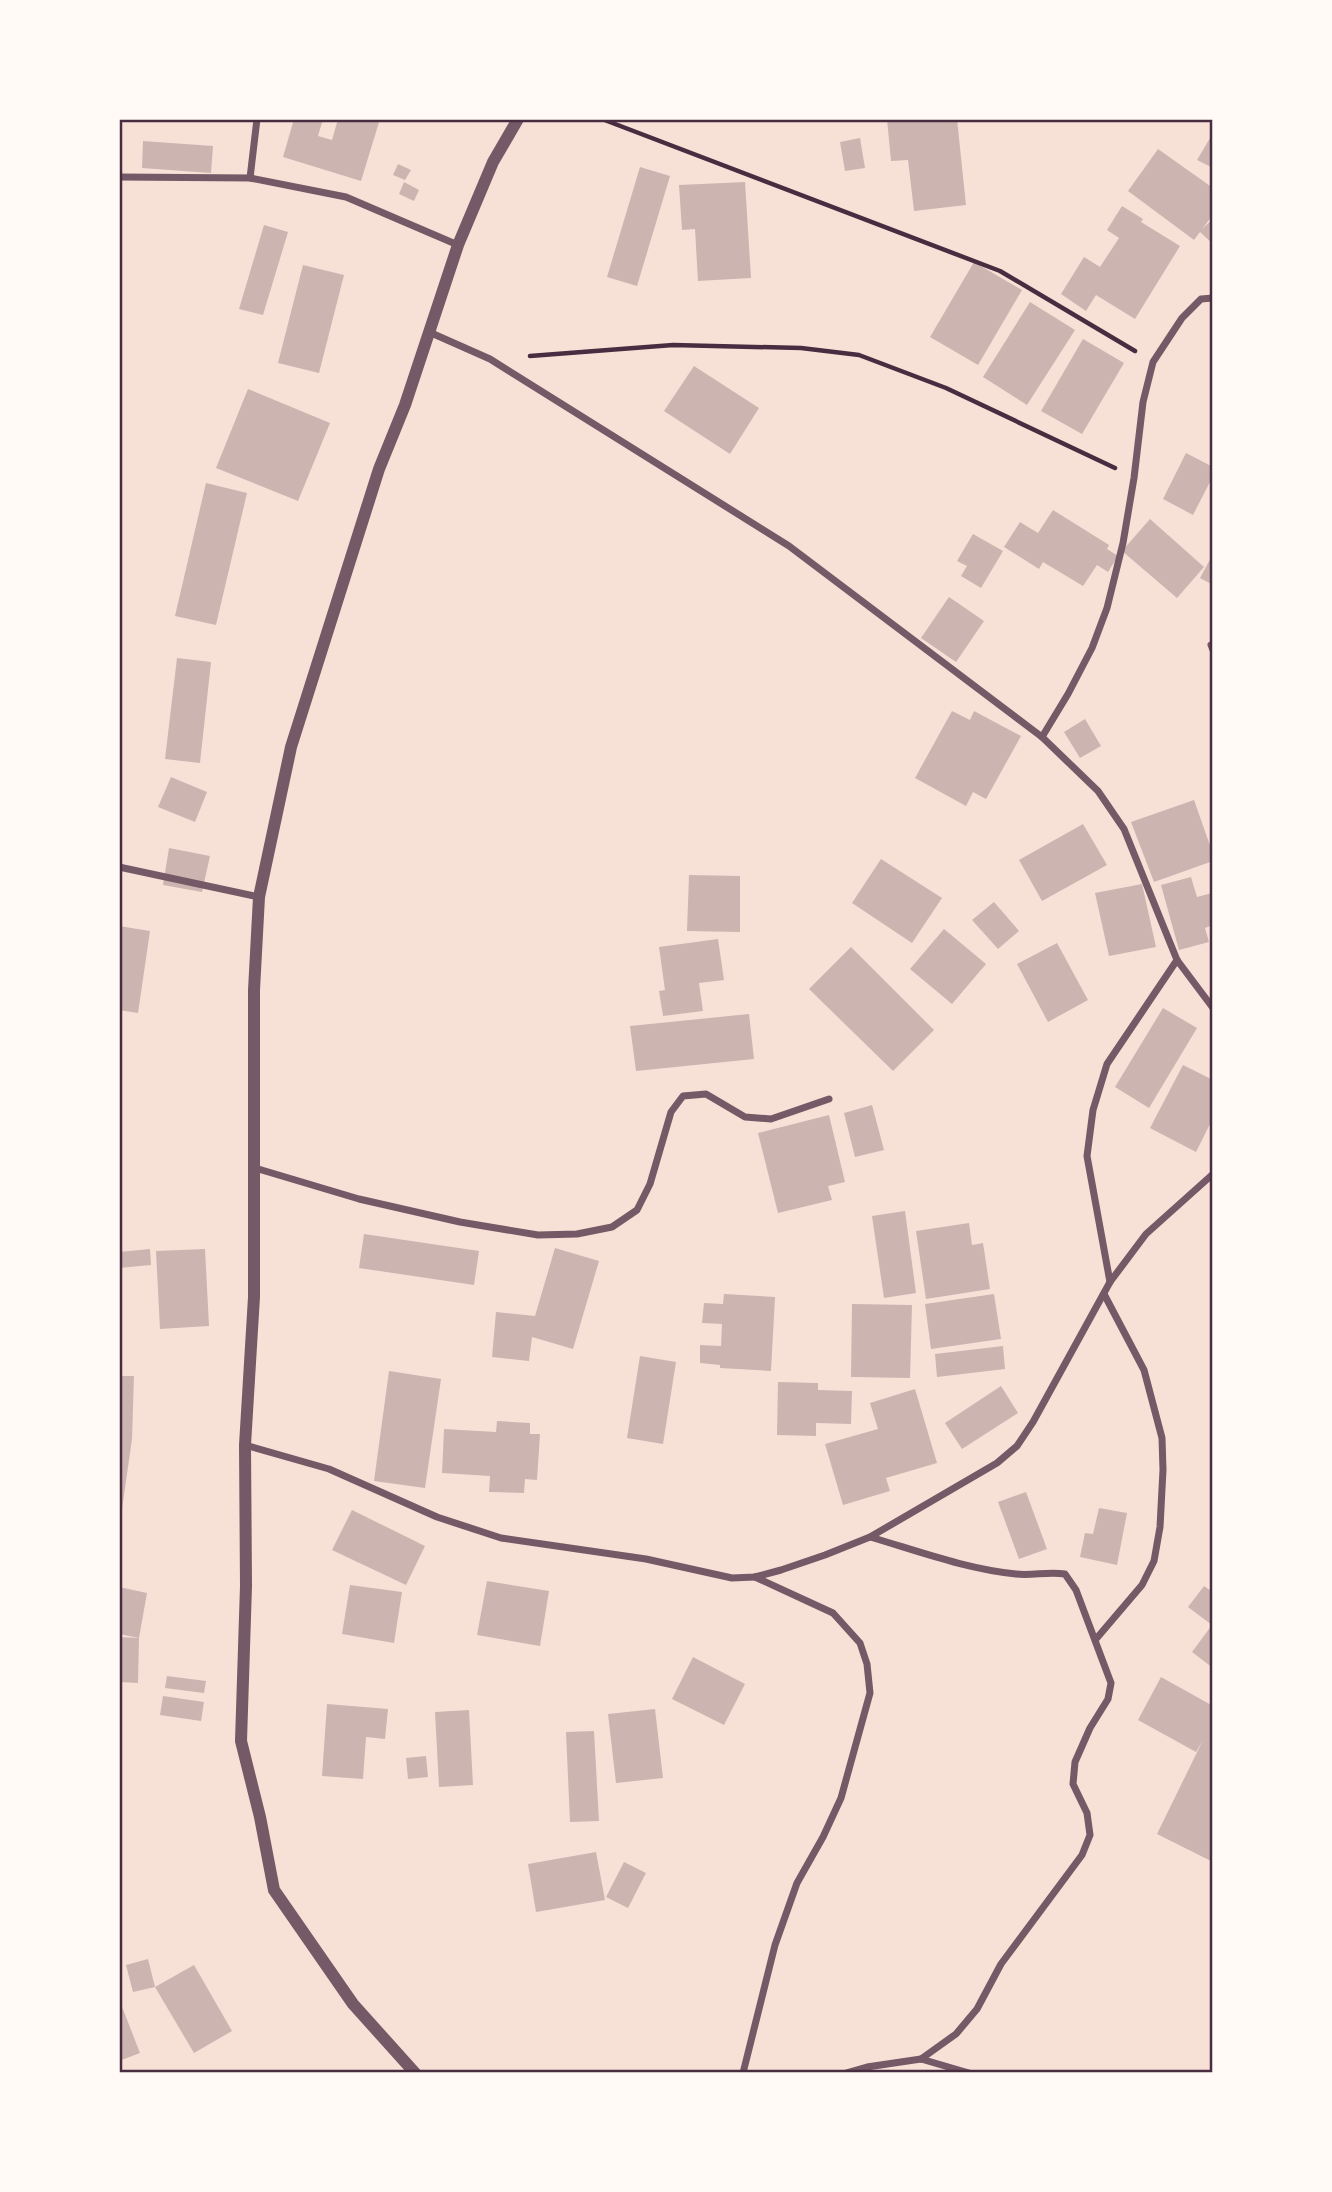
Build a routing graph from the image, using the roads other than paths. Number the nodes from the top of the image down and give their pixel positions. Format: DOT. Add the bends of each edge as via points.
graph roads {
  1 [pos="257,119"];
  2 [pos="518,119"];
  3 [pos="119,177"];
  4 [pos="250,178"];
  5 [pos="458,245"];
  6 [pos="1213,298"];
  7 [pos="429,332"];
  8 [pos="1042,737"];
  9 [pos="119,867"];
  10 [pos="259,897"];
  11 [pos="1177,960"];
  12 [pos="1213,1007"];
  13 [pos="829,1099"];
  14 [pos="255,1168"];
  15 [pos="1213,1174"];
  16 [pos="1110,1282"];
  17 [pos="1104,1294"];
  18 [pos="245,1445"];
  19 [pos="870,1536"];
  20 [pos="755,1577"];
  21 [pos="1096,1639"];
  22 [pos="921,2059"];
  23 [pos="415,2073"];
  24 [pos="743,2073"];
  25 [pos="846,2073"];
  26 [pos="969,2073"];
  1 -- 4 [label="street"];
  2 -- 5 [label="street" via="493,162"];
  3 -- 4 [label="street"];
  4 -- 5 [label="street" via="346,197"];
  5 -- 7 [label="street"];
  6 -- 8 [label="street" via="1201,299 1182,318 1153,362 1123,543 1107,608 1092,649"];
  7 -- 8 [label="street" via="491,359 789,546"];
  7 -- 10 [label="street" via="379,469 291,747"];
  8 -- 11 [label="street" via="1098,791 1124,829"];
  9 -- 10 [label="street"];
  10 -- 14 [label="street" via="254,990"];
  11 -- 12 [label="street"];
  11 -- 16 [label="street" via="1107,1064 1093,1110 1087,1156"];
  13 -- 14 [label="street" via="771,1119 745,1117 706,1094 683,1096 671,1112 650,1184 637,1210 612,1227 577,1234 538,1235 460,1222"];
  14 -- 18 [label="street" via="254,1297"];
  15 -- 16 [label="street" via="1146,1234"];
  16 -- 17 [label="street"];
  17 -- 19 [label="street" via="1017,1446"];
  17 -- 21 [label="street" via="1144,1370 1162,1438 1163,1470 1154,1561 1142,1585"];
  18 -- 20 [label="street" via="329,1469 438,1517 500,1538 646,1559 732,1578"];
  18 -- 23 [label="street" via="241,1741 274,1889 353,2004"];
  19 -- 20 [label="street"];
  19 -- 21 [label="street" via="963,1565 1019,1574 1065,1574"];
  20 -- 24 [label="street" via="833,1613 860,1643 870,1693 841,1798 797,1883 775,1945"];
  21 -- 22 [label="street" via="1111,1683 1108,1699 1075,1762 1073,1784 1087,1813 1090,1835 1082,1855 1001,1964 977,2009 956,2034"];
  22 -- 25 [label="street"];
  22 -- 26 [label="street"];
}
